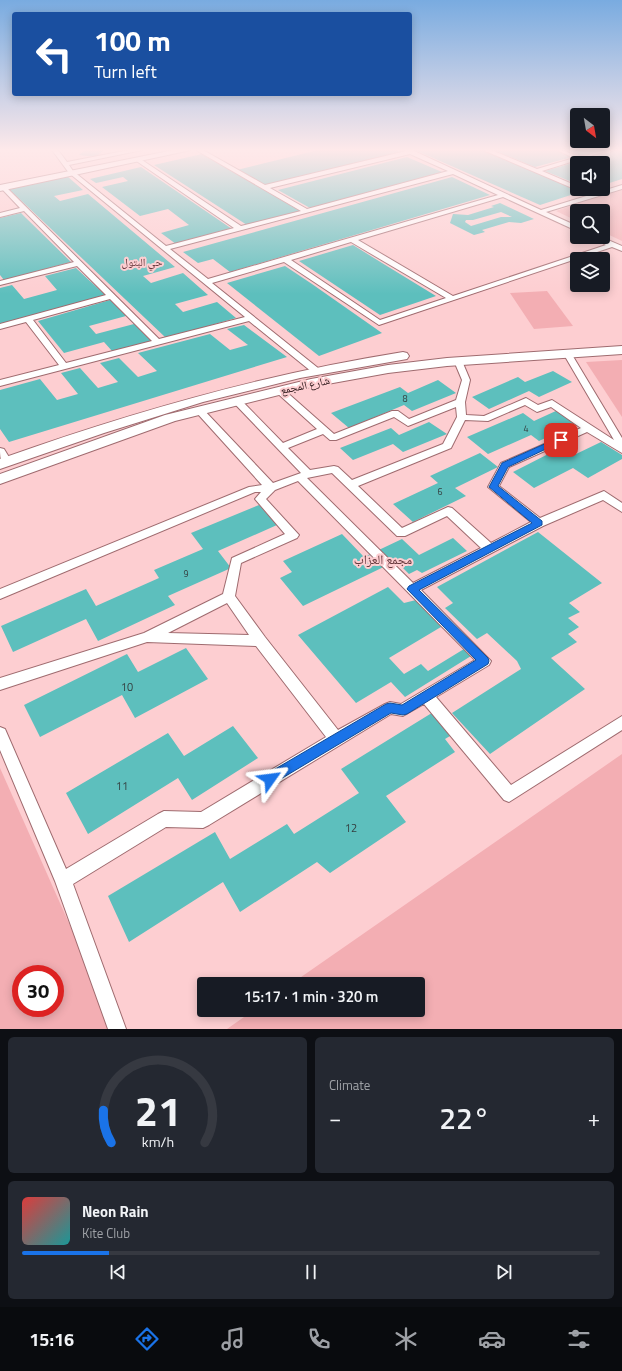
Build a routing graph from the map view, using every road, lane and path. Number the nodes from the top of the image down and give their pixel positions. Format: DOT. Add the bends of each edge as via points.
graph roads {
  1 [pos="14,198"];
  2 [pos="105,198"];
  3 [pos="195,198"];
  4 [pos="284,198"];
  5 [pos="355,198"];
  6 [pos="497,198"];
  7 [pos="509,198"];
  8 [pos="584,198"];
  9 [pos="25,209"];
  10 [pos="306,211"];
  11 [pos="540,212"];
  12 [pos="0,215"];
  13 [pos="570,226"];
  14 [pos="240,229"];
  15 [pos="354,240"];
  16 [pos="612,245"];
  17 [pos="167,248"];
  18 [pos="622,250"];
  19 [pos="285,259"];
  20 [pos="79,263"];
  21 [pos="207,282"];
  22 [pos="0,283"];
  23 [pos="112,296"];
  24 [pos="452,299"];
  25 [pos="251,318"];
  26 [pos="28,319"];
  27 [pos="0,327"];
  28 [pos="622,340"];
  29 [pos="157,342"];
  30 [pos="622,350"];
  31 [pos="567,353"];
  32 [pos="458,361"];
  33 [pos="64,366"];
  34 [pos="315,370"];
  35 [pos="0,383"];
  36 [pos="279,390"];
  37 [pos="237,401"];
  38 [pos="460,402"];
  39 [pos="182,409"];
  40 [pos="199,410"];
  41 [pos="462,417"];
  42 [pos="150,419"];
  43 [pos="588,428"];
  44 [pos="324,430"];
  45 [pos="622,446"];
  46 [pos="282,447"];
  47 [pos="622,450"];
  48 [pos="2,459"];
  49 [pos="304,475"];
  50 [pos="0,479"];
  51 [pos="351,485"];
  52 [pos="271,488"];
  53 [pos="622,508"];
  54 [pos="539,523"];
  55 [pos="490,549"];
  56 [pos="412,589"];
  57 [pos="0,594"];
  58 [pos="229,598"];
  59 [pos="147,637"];
  60 [pos="260,641"];
  61 [pos="0,684"];
  62 [pos="426,696"];
  63 [pos="622,722"];
  64 [pos="0,733"];
  65 [pos="336,739"];
  66 [pos="63,880"];
  67 [pos="117,1029"];
  1 -- 9 [label="street"];
  2 -- 17 [label="street"];
  3 -- 14 [label="street"];
  4 -- 10 [label="street"];
  5 -- 10 [label="street"];
  6 -- 15 [label="street"];
  7 -- 11 [label="street"];
  8 -- 11 [label="street"];
  9 -- 12 [label="street"];
  9 -- 20 [label="street"];
  10 -- 14 [label="street"];
  11 -- 13 [label="street"];
  14 -- 17 [label="street"];
  15 -- 19 [label="street"];
  15 -- 24 [label="street"];
  16 -- 18 [label="street"];
  16 -- 24 [label="street"];
  17 -- 21 [label="street"];
  19 -- 21 [label="street"];
  19 -- 24 [label="street" via="379,323"];
  20 -- 22 [label="street"];
  20 -- 23 [label="street"];
  21 -- 25 [label="street"];
  23 -- 26 [label="street"];
  23 -- 29 [label="street"];
  25 -- 29 [label="street"];
  25 -- 34 [label="street"];
  26 -- 27 [label="street"];
  26 -- 33 [label="street"];
  28 -- 34 [label="street, شارع المجمع" via="444,351"];
  29 -- 33 [label="street"];
  30 -- 31 [label="street, شارع المجمع"];
  31 -- 32 [label="street, شارع المجمع"];
  31 -- 45 [label="street"];
  32 -- 36 [label="street, شارع المجمع" via="362,373"];
  32 -- 38 [label="street" via="466,380"];
  33 -- 35 [label="street"];
  34 -- 39 [label="street, شارع المجمع" via="236,387"];
  36 -- 37 [label="street, شارع المجمع"];
  36 -- 44 [label="street"];
  37 -- 40 [label="street, شارع المجمع"];
  37 -- 46 [label="street"];
  38 -- 41 [label="street"];
  38 -- 44 [label="street" via="408,424 395,413 333,438"];
  39 -- 40 [label="street, شارع المجمع"];
  39 -- 42 [label="street, شارع المجمع"];
  40 -- 52 [label="street"];
  41 -- 43 [label="street" via="485,418 526,401 537,409 552,403"];
  41 -- 51 [label="street" via="447,446"];
  42 -- 48 [label="street, شارع المجمع"];
  42 -- 50 [label="street, شارع المجمع"];
  43 -- 47 [label="street"];
  43 -- 54 [label="street" via="505,465 494,487"];
  44 -- 46 [label="street"];
  46 -- 49 [label="street"];
  49 -- 51 [label="street" via="334,469"];
  49 -- 52 [label="street"];
  49 -- 56 [label="street"];
  51 -- 55 [label="street" via="401,533 448,511"];
  52 -- 57 [label="street" via="253,489"];
  52 -- 58 [label="street" via="260,499 293,535 236,561"];
  53 -- 54 [label="street" via="604,495"];
  54 -- 55 [label="street"];
  55 -- 56 [label="street"];
  56 -- 62 [label="street" via="484,661"];
  58 -- 59 [label="street"];
  58 -- 60 [label="street"];
  59 -- 60 [label="street"];
  59 -- 61 [label="street"];
  60 -- 65 [label="street"];
  62 -- 63 [label="street" via="509,795"];
  62 -- 65 [label="street" via="403,710 390,708"];
  64 -- 66 [label="street"];
  65 -- 66 [label="street" via="203,820 164,819"];
  66 -- 67 [label="street"];
}
